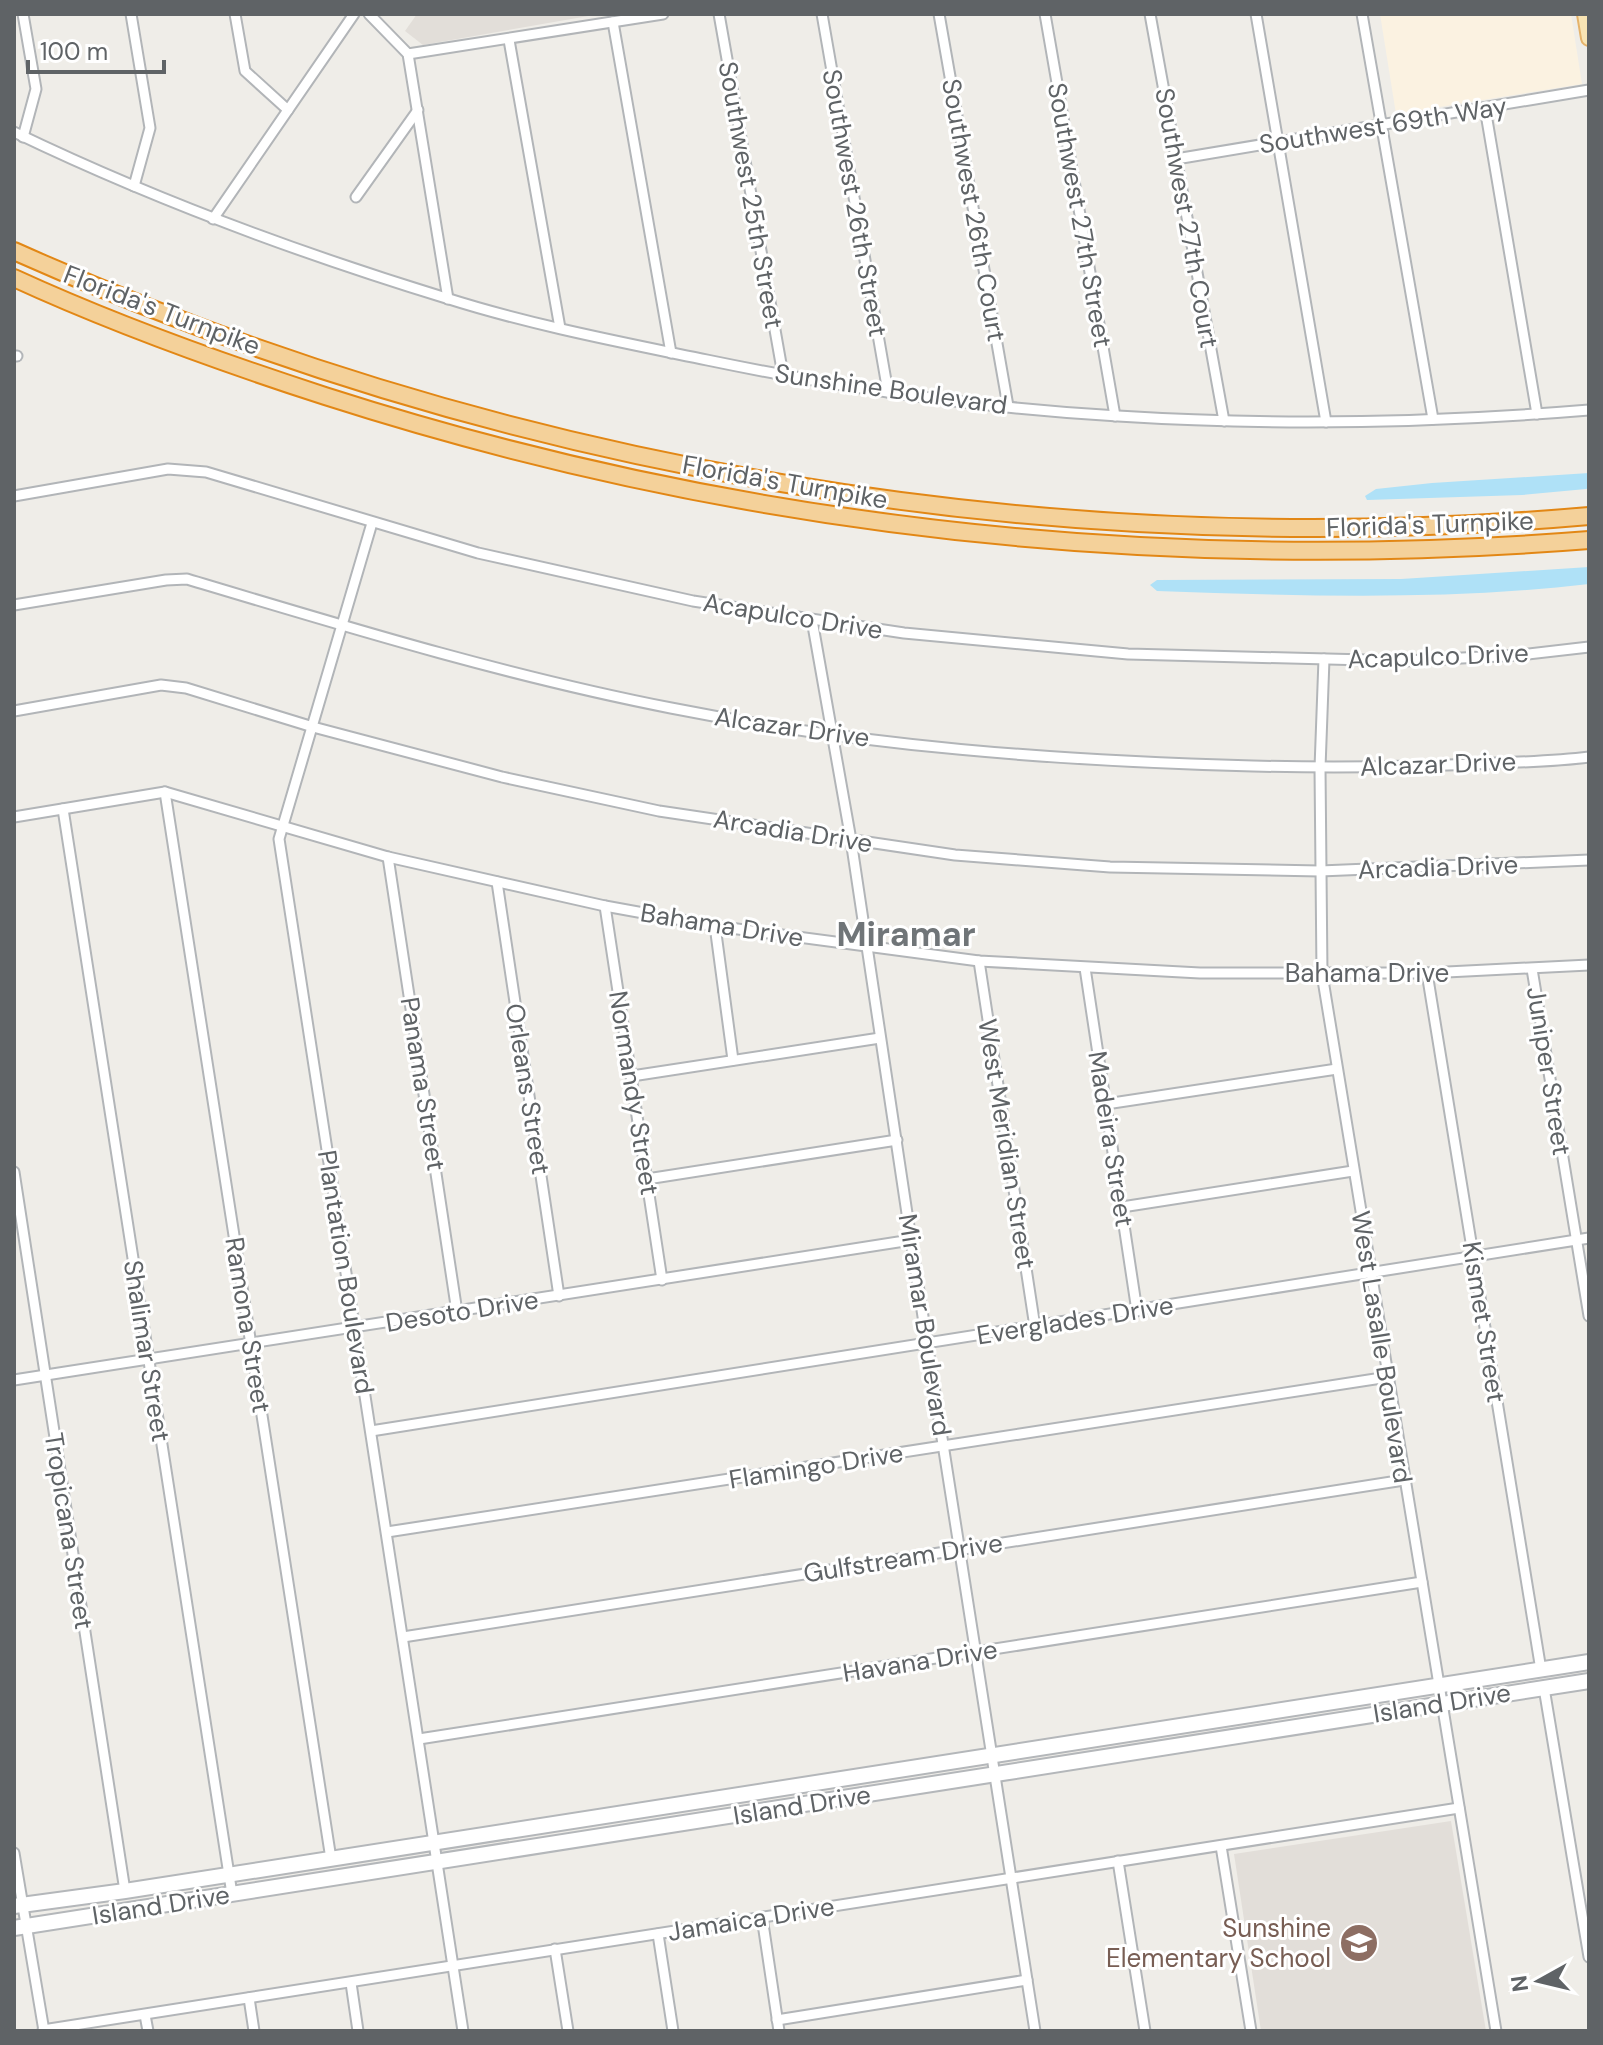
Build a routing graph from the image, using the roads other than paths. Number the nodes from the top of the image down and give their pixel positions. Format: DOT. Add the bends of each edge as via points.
graph roads {
  1 [pos="23,14"];
  2 [pos="131,14"];
  3 [pos="235,14"];
  4 [pos="354,14"];
  5 [pos="369,14"];
  6 [pos="663,14"];
  7 [pos="719,14"];
  8 [pos="822,14"];
  9 [pos="939,14"];
  10 [pos="1045,14"];
  11 [pos="1150,14"];
  12 [pos="1256,14"];
  13 [pos="1362,14"];
  14 [pos="1585,14"];
  15 [pos="613,22"];
  16 [pos="1589,38"];
  17 [pos="509,40"];
  18 [pos="408,54"];
  19 [pos="1589,90"];
  20 [pos="1485,108"];
  21 [pos="288,110"];
  22 [pos="418,110"];
  23 [pos="1381,125"];
  24 [pos="18,134"];
  25 [pos="1279,142"];
  26 [pos="1176,159"];
  27 [pos="134,186"];
  28 [pos="356,197"];
  29 [pos="213,219"];
  30 [pos="14,251"];
  31 [pos="14,278"];
  32 [pos="448,299"];
  33 [pos="560,328"];
  34 [pos="671,353"];
  35 [pos="783,375"];
  36 [pos="888,392"];
  37 [pos="1008,406"];
  38 [pos="1589,410"];
  39 [pos="1537,414"];
  40 [pos="1115,416"];
  41 [pos="1433,419"];
  42 [pos="1224,421"];
  43 [pos="1326,422"];
  44 [pos="14,496"];
  45 [pos="1589,516"];
  46 [pos="372,523"];
  47 [pos="1589,540"];
  48 [pos="14,605"];
  49 [pos="812,620"];
  50 [pos="342,626"];
  51 [pos="1589,647"];
  52 [pos="1324,659"];
  53 [pos="14,711"];
  54 [pos="313,727"];
  55 [pos="832,734"];
  56 [pos="1589,757"];
  57 [pos="1320,768"];
  58 [pos="165,792"];
  59 [pos="63,809"];
  60 [pos="14,817"];
  61 [pos="282,825"];
  62 [pos="851,840"];
  63 [pos="388,857"];
  64 [pos="1589,860"];
  65 [pos="1320,871"];
  66 [pos="497,882"];
  67 [pos="605,906"];
  68 [pos="715,926"];
  69 [pos="867,947"];
  70 [pos="979,961"];
  71 [pos="1589,965"];
  72 [pos="1085,968"];
  73 [pos="1532,969"];
  74 [pos="1427,973"];
  75 [pos="1322,974"];
  76 [pos="880,1038"];
  77 [pos="733,1060"];
  78 [pos="1337,1069"];
  79 [pos="632,1076"];
  80 [pos="1106,1104"];
  81 [pos="897,1140"];
  82 [pos="1353,1171"];
  83 [pos="14,1172"];
  84 [pos="647,1179"];
  85 [pos="1122,1207"];
  86 [pos="1589,1238"];
  87 [pos="911,1240"];
  88 [pos="1576,1240"];
  89 [pos="1474,1257"];
  90 [pos="1371,1274"];
  91 [pos="662,1280"];
  92 [pos="559,1296"];
  93 [pos="1137,1311"];
  94 [pos="457,1312"];
  95 [pos="1589,1316"];
  96 [pos="1035,1327"];
  97 [pos="354,1328"];
  98 [pos="251,1343"];
  99 [pos="929,1343"];
  100 [pos="148,1360"];
  101 [pos="45,1375"];
  102 [pos="1388,1377"];
  103 [pos="14,1380"];
  104 [pos="371,1431"];
  105 [pos="944,1446"];
  106 [pos="1404,1480"];
  107 [pos="387,1532"];
  108 [pos="960,1549"];
  109 [pos="1422,1582"];
  110 [pos="403,1637"];
  111 [pos="975,1652"];
  112 [pos="1589,1662"];
  113 [pos="1541,1670"];
  114 [pos="1589,1681"];
  115 [pos="1439,1686"];
  116 [pos="1544,1688"];
  117 [pos="1441,1703"];
  118 [pos="419,1739"];
  119 [pos="992,1755"];
  120 [pos="995,1775"];
  121 [pos="1459,1808"];
  122 [pos="434,1843"];
  123 [pos="1221,1846"];
  124 [pos="14,1853"];
  125 [pos="331,1859"];
  126 [pos="437,1861"];
  127 [pos="1118,1861"];
  128 [pos="229,1875"];
  129 [pos="1011,1877"];
  130 [pos="125,1891"];
  131 [pos="232,1894"];
  132 [pos="18,1906"];
  133 [pos="762,1917"];
  134 [pos="20,1927"];
  135 [pos="658,1934"];
  136 [pos="555,1949"];
  137 [pos="1589,1957"];
  138 [pos="453,1965"];
  139 [pos="1027,1980"];
  140 [pos="351,1983"];
  141 [pos="249,1998"];
  142 [pos="145,2015"];
  143 [pos="777,2020"];
  144 [pos="44,2030"];
  145 [pos="148,2031"];
  146 [pos="254,2031"];
  147 [pos="358,2031"];
  148 [pos="463,2031"];
  149 [pos="568,2031"];
  150 [pos="673,2031"];
  151 [pos="779,2031"];
  152 [pos="1035,2031"];
  153 [pos="1145,2031"];
  154 [pos="1251,2031"];
  155 [pos="1496,2031"];
  1 -- 24 [label="street" via="36,89"];
  2 -- 27 [label="street" via="150,128"];
  3 -- 21 [label="street" via="245,71"];
  4 -- 21 [label="street"];
  5 -- 18 [label="street"];
  6 -- 15 [label="street"];
  7 -- 35 [label="street, Southwest 25th Street"];
  8 -- 36 [label="street, Southwest 26th Street"];
  9 -- 37 [label="street, Southwest 26th Court"];
  10 -- 40 [label="street, Southwest 27th Street"];
  11 -- 26 [label="street, Southwest 27th Court"];
  12 -- 25 [label="street"];
  13 -- 23 [label="street"];
  14 -- 16 [label="main road"];
  15 -- 17 [label="street"];
  15 -- 34 [label="street"];
  17 -- 18 [label="street"];
  17 -- 33 [label="street"];
  18 -- 22 [label="street"];
  19 -- 20 [label="street, Southwest 69th Way"];
  20 -- 23 [label="street, Southwest 69th Way"];
  20 -- 39 [label="street"];
  21 -- 29 [label="street"];
  22 -- 28 [label="street"];
  22 -- 32 [label="street"];
  23 -- 25 [label="street, Southwest 69th Way"];
  23 -- 41 [label="street"];
  24 -- 27 [label="street, Sunshine Boulevard"];
  25 -- 26 [label="street, Southwest 69th Way"];
  25 -- 43 [label="street"];
  26 -- 42 [label="street, Southwest 27th Court"];
  27 -- 29 [label="street, Sunshine Boulevard"];
  29 -- 32 [label="street, Sunshine Boulevard"];
  30 -- 45 [label="highway, Florida's Turnpike" via="194,325 400,395 599,447 789,485 950,508 1156,525 1381,527"];
  31 -- 47 [label="highway, Florida's Turnpike" via="214,358 392,417 601,472 806,512 1013,538 1207,550 1400,551"];
  32 -- 33 [label="street, Sunshine Boulevard"];
  33 -- 34 [label="street, Sunshine Boulevard"];
  34 -- 35 [label="street, Sunshine Boulevard"];
  35 -- 36 [label="street, Sunshine Boulevard"];
  36 -- 37 [label="street, Sunshine Boulevard"];
  37 -- 40 [label="street, Sunshine Boulevard"];
  38 -- 39 [label="street, Sunshine Boulevard"];
  39 -- 41 [label="street, Sunshine Boulevard"];
  40 -- 42 [label="street, Sunshine Boulevard"];
  41 -- 43 [label="street, Sunshine Boulevard"];
  42 -- 43 [label="street, Sunshine Boulevard"];
  44 -- 46 [label="street, Acapulco Drive" via="168,469 206,472"];
  46 -- 49 [label="street, Acapulco Drive" via="478,553 693,601"];
  46 -- 50 [label="street, Plantation Boulevard"];
  48 -- 50 [label="street, Alcazar Drive" via="187,579"];
  49 -- 52 [label="street, Acapulco Drive" via="1128,654"];
  49 -- 55 [label="street, Miramar Boulevard"];
  50 -- 54 [label="street, Plantation Boulevard"];
  50 -- 55 [label="street, Alcazar Drive" via="671,708"];
  51 -- 52 [label="street, Acapulco Drive" via="1405,661"];
  52 -- 57 [label="street, West Lasalle Boulevard"];
  53 -- 54 [label="street, Arcadia Drive" via="161,685"];
  54 -- 61 [label="street, Plantation Boulevard"];
  54 -- 62 [label="street, Arcadia Drive" via="645,808"];
  55 -- 57 [label="street, Alcazar Drive" via="1121,763"];
  55 -- 62 [label="street, Miramar Boulevard"];
  56 -- 57 [label="street, Alcazar Drive"];
  57 -- 65 [label="street, West Lasalle Boulevard"];
  58 -- 59 [label="street, Bahama Drive"];
  58 -- 61 [label="street, Bahama Drive"];
  58 -- 98 [label="street, Ramona Street"];
  59 -- 60 [label="street, Bahama Drive"];
  59 -- 100 [label="street, Shalimar Street"];
  61 -- 63 [label="street, Bahama Drive"];
  61 -- 97 [label="street, Plantation Boulevard" via="279,839"];
  62 -- 65 [label="street, Arcadia Drive" via="955,855 1110,867"];
  62 -- 69 [label="street, Miramar Boulevard"];
  63 -- 66 [label="street, Bahama Drive"];
  63 -- 94 [label="street, Panama Street"];
  64 -- 65 [label="street, Arcadia Drive"];
  65 -- 75 [label="street, West Lasalle Boulevard"];
  66 -- 67 [label="street, Bahama Drive"];
  66 -- 92 [label="street, Orleans Street"];
  67 -- 68 [label="street, Bahama Drive"];
  67 -- 79 [label="street, Normandy Street"];
  68 -- 69 [label="street, Bahama Drive"];
  68 -- 77 [label="street"];
  69 -- 70 [label="street, Bahama Drive"];
  69 -- 76 [label="street, Miramar Boulevard"];
  70 -- 72 [label="street, Bahama Drive"];
  70 -- 96 [label="street, West Meridian Street"];
  71 -- 73 [label="street, Bahama Drive"];
  72 -- 75 [label="street, Bahama Drive"];
  72 -- 80 [label="street, Madeira Street"];
  73 -- 74 [label="street, Bahama Drive"];
  73 -- 88 [label="street, Juniper Street"];
  74 -- 75 [label="street, Bahama Drive"];
  74 -- 89 [label="street, Kismet Street"];
  75 -- 78 [label="street, West Lasalle Boulevard"];
  76 -- 77 [label="street"];
  76 -- 81 [label="street, Miramar Boulevard"];
  77 -- 79 [label="street"];
  78 -- 80 [label="street"];
  78 -- 82 [label="street, West Lasalle Boulevard"];
  79 -- 84 [label="street, Normandy Street"];
  80 -- 85 [label="street, Madeira Street"];
  81 -- 84 [label="street"];
  81 -- 87 [label="street, Miramar Boulevard"];
  82 -- 85 [label="street"];
  82 -- 90 [label="street, West Lasalle Boulevard"];
  83 -- 101 [label="street, Tropicana Street"];
  84 -- 91 [label="street, Normandy Street"];
  85 -- 93 [label="street, Madeira Street"];
  86 -- 88 [label="street, Everglades Drive"];
  87 -- 91 [label="street, Desoto Drive"];
  87 -- 99 [label="street, Miramar Boulevard"];
  88 -- 89 [label="street, Everglades Drive"];
  88 -- 95 [label="street, Juniper Street"];
  89 -- 90 [label="street, Everglades Drive"];
  89 -- 113 [label="street, Kismet Street"];
  90 -- 93 [label="street, Everglades Drive"];
  90 -- 102 [label="street, West Lasalle Boulevard"];
  91 -- 92 [label="street, Desoto Drive"];
  92 -- 94 [label="street, Desoto Drive"];
  93 -- 96 [label="street, Everglades Drive"];
  94 -- 97 [label="street, Desoto Drive"];
  96 -- 99 [label="street, Everglades Drive"];
  97 -- 98 [label="street, Desoto Drive"];
  97 -- 104 [label="street, Plantation Boulevard"];
  98 -- 100 [label="street, Desoto Drive"];
  98 -- 125 [label="street, Ramona Street"];
  99 -- 104 [label="street, Everglades Drive"];
  99 -- 105 [label="street, Miramar Boulevard"];
  100 -- 101 [label="street, Desoto Drive"];
  100 -- 128 [label="street, Shalimar Street"];
  101 -- 103 [label="street, Desoto Drive"];
  101 -- 130 [label="street, Tropicana Street"];
  102 -- 105 [label="street, Flamingo Drive"];
  102 -- 106 [label="street, West Lasalle Boulevard"];
  104 -- 107 [label="street, Plantation Boulevard"];
  105 -- 107 [label="street, Flamingo Drive"];
  105 -- 108 [label="street, Miramar Boulevard"];
  106 -- 108 [label="street, Gulfstream Drive"];
  106 -- 109 [label="street, West Lasalle Boulevard"];
  107 -- 110 [label="street, Plantation Boulevard"];
  108 -- 110 [label="street, Gulfstream Drive"];
  108 -- 111 [label="street, Miramar Boulevard"];
  109 -- 111 [label="street, Havana Drive"];
  109 -- 115 [label="street, West Lasalle Boulevard"];
  110 -- 118 [label="street, Plantation Boulevard"];
  111 -- 118 [label="street, Havana Drive"];
  111 -- 119 [label="street, Miramar Boulevard"];
  112 -- 113 [label="street, Island Drive"];
  113 -- 115 [label="street, Island Drive"];
  114 -- 116 [label="street, Island Drive"];
  115 -- 117 [label="street, West Lasalle Boulevard"];
  115 -- 119 [label="street, Island Drive"];
  116 -- 117 [label="street, Island Drive"];
  116 -- 137 [label="street"];
  117 -- 120 [label="street, Island Drive"];
  117 -- 121 [label="street, West Lasalle Boulevard"];
  118 -- 122 [label="street, Plantation Boulevard"];
  119 -- 120 [label="street, Miramar Boulevard"];
  119 -- 122 [label="street, Island Drive"];
  120 -- 126 [label="street, Island Drive"];
  120 -- 129 [label="street, Miramar Boulevard"];
  121 -- 123 [label="street, Jamaica Drive"];
  121 -- 155 [label="street, West Lasalle Boulevard"];
  122 -- 125 [label="street, Island Drive"];
  122 -- 126 [label="street, Plantation Boulevard"];
  123 -- 127 [label="street, Jamaica Drive"];
  123 -- 154 [label="street"];
  124 -- 132 [label="street"];
  125 -- 128 [label="street, Island Drive"];
  126 -- 131 [label="street, Island Drive"];
  126 -- 138 [label="street, Plantation Boulevard"];
  127 -- 129 [label="street, Jamaica Drive"];
  127 -- 153 [label="street"];
  128 -- 130 [label="street, Island Drive"];
  128 -- 131 [label="street, Shalimar Street"];
  129 -- 133 [label="street, Jamaica Drive"];
  129 -- 139 [label="street, Miramar Boulevard"];
  130 -- 132 [label="street, Island Drive"];
  131 -- 134 [label="street, Island Drive"];
  132 -- 134 [label="street"];
  133 -- 135 [label="street, Jamaica Drive"];
  133 -- 143 [label="street"];
  134 -- 144 [label="street"];
  135 -- 136 [label="street, Jamaica Drive"];
  135 -- 150 [label="street"];
  136 -- 138 [label="street, Jamaica Drive"];
  136 -- 149 [label="street"];
  138 -- 140 [label="street, Jamaica Drive"];
  138 -- 148 [label="street, Plantation Boulevard"];
  139 -- 143 [label="street"];
  139 -- 152 [label="street, Miramar Boulevard"];
  140 -- 141 [label="street, Jamaica Drive"];
  140 -- 147 [label="street"];
  141 -- 142 [label="street, Jamaica Drive"];
  141 -- 146 [label="street"];
  142 -- 144 [label="street, Jamaica Drive"];
  142 -- 145 [label="street"];
  143 -- 151 [label="street"];
}
